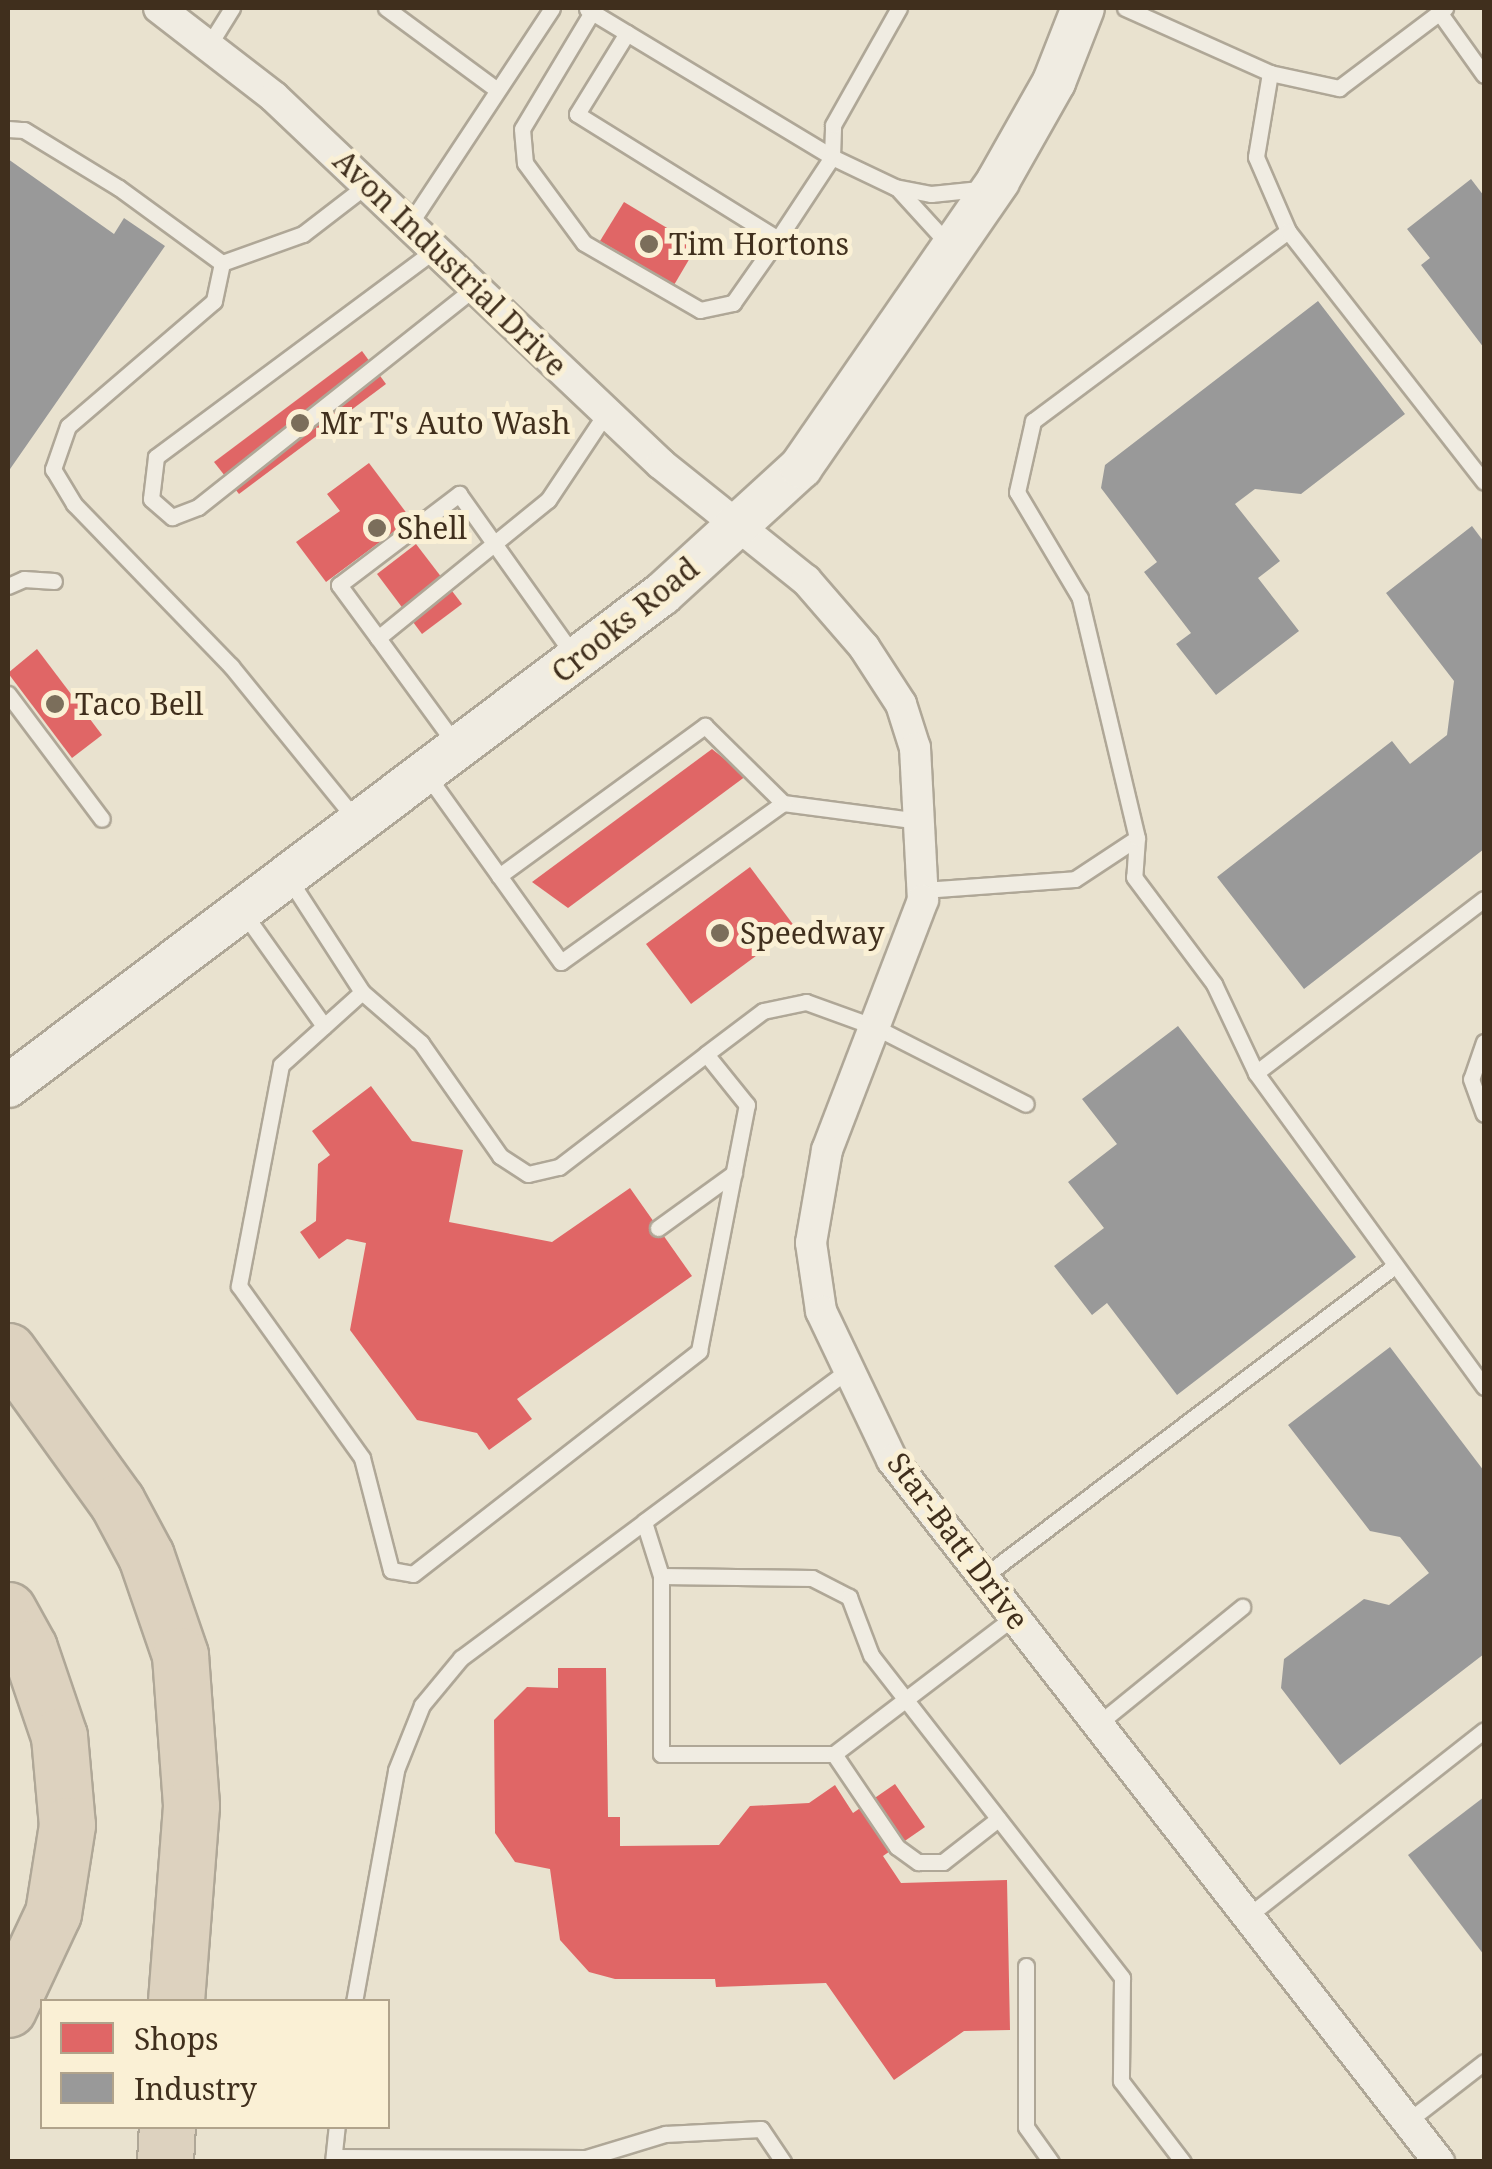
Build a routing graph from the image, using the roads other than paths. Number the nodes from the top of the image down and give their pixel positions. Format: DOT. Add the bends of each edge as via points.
graph roads {
  1 [pos="159,8"];
  2 [pos="232,8"];
  3 [pos="386,8"];
  4 [pos="552,8"];
  5 [pos="899,8"];
  6 [pos="1083,8"];
  7 [pos="1125,8"];
  8 [pos="588,10"];
  9 [pos="1442,10"];
  10 [pos="628,32"];
  11 [pos="208,45"];
  12 [pos="1270,72"];
  13 [pos="1484,74"];
  14 [pos="496,89"];
  15 [pos="8,128"];
  16 [pos="832,158"];
  17 [pos="371,182"];
  18 [pos="998,182"];
  19 [pos="895,187"];
  20 [pos="411,222"];
  21 [pos="1288,230"];
  22 [pos="778,238"];
  23 [pos="436,249"];
  24 [pos="953,249"];
  25 [pos="222,263"];
  26 [pos="473,289"];
  27 [pos="606,413"];
  28 [pos="1484,482"];
  29 [pos="735,526"];
  30 [pos="494,544"];
  31 [pos="54,581"];
  32 [pos="8,586"];
  33 [pos="378,638"];
  34 [pos="578,661"];
  35 [pos="8,694"];
  36 [pos="444,763"];
  37 [pos="783,803"];
  38 [pos="102,819"];
  39 [pos="923,822"];
  40 [pos="360,826"];
  41 [pos="1136,838"];
  42 [pos="499,876"];
  43 [pos="289,879"];
  44 [pos="922,890"];
  45 [pos="1484,899"];
  46 [pos="244,912"];
  47 [pos="362,992"];
  48 [pos="324,1026"];
  49 [pos="875,1027"];
  50 [pos="1484,1042"];
  51 [pos="706,1054"];
  52 [pos="1256,1073"];
  53 [pos="8,1086"];
  54 [pos="1026,1104"];
  55 [pos="1484,1114"];
  56 [pos="734,1173"];
  57 [pos="658,1228"];
  58 [pos="1392,1268"];
  59 [pos="8,1350"];
  60 [pos="847,1370"];
  61 [pos="1484,1386"];
  62 [pos="644,1522"];
  63 [pos="662,1576"];
  64 [pos="983,1577"];
  65 [pos="1242,1607"];
  66 [pos="8,1610"];
  67 [pos="1014,1617"];
  68 [pos="906,1702"];
  69 [pos="1098,1724"];
  70 [pos="1484,1730"];
  71 [pos="834,1754"];
  72 [pos="998,1820"];
  73 [pos="1248,1916"];
  74 [pos="1026,1966"];
  75 [pos="176,1999"];
  76 [pos="355,1999"];
  77 [pos="8,2009"];
  78 [pos="1484,2062"];
  79 [pos="1408,2121"];
  80 [pos="167,2129"];
  81 [pos="337,2129"];
  82 [pos="333,2160"];
  83 [pos="421,2161"];
  84 [pos="164,2162"];
  85 [pos="783,2162"];
  86 [pos="1051,2162"];
  87 [pos="1183,2162"];
  88 [pos="1439,2162"];
  1 -- 11 [label="street, Avon Industrial Drive"];
  2 -- 11 [label="lane"];
  3 -- 14 [label="lane"];
  4 -- 14 [label="lane"];
  5 -- 16 [label="lane" via="834,125"];
  6 -- 18 [label="main road, Crooks Road" via="1054,82"];
  7 -- 12 [label="lane"];
  8 -- 10 [label="lane"];
  8 -- 22 [label="lane" via="522,129 525,162 584,243 700,310 733,302"];
  9 -- 12 [label="lane" via="1339,88"];
  9 -- 13 [label="lane"];
  10 -- 16 [label="lane"];
  10 -- 22 [label="lane" via="577,114"];
  11 -- 17 [label="street, Avon Industrial Drive"];
  12 -- 21 [label="lane" via="1256,156"];
  14 -- 20 [label="lane"];
  15 -- 25 [label="lane" via="24,130 119,188"];
  16 -- 19 [label="lane"];
  16 -- 22 [label="lane"];
  17 -- 20 [label="street, Avon Industrial Drive"];
  17 -- 25 [label="lane" via="303,234"];
  18 -- 19 [label="lane" via="958,194"];
  18 -- 24 [label="main road, Crooks Road"];
  19 -- 24 [label="lane"];
  20 -- 23 [label="street, Avon Industrial Drive"];
  21 -- 28 [label="lane"];
  21 -- 41 [label="lane" via="1033,421 1017,492 1080,598"];
  23 -- 26 [label="street, Avon Industrial Drive"];
  23 -- 26 [label="lane" via="156,457 150,499 172,517 198,508"];
  24 -- 29 [label="main road, Crooks Road" via="801,466"];
  25 -- 40 [label="lane" via="214,301 68,426 54,469 74,504 231,666"];
  26 -- 27 [label="street, Avon Industrial Drive"];
  27 -- 29 [label="street, Avon Industrial Drive"];
  27 -- 30 [label="lane" via="548,500"];
  29 -- 34 [label="main road, Crooks Road"];
  29 -- 39 [label="street, Star-Batt Drive" via="806,580 864,647 901,704"];
  30 -- 33 [label="lane"];
  30 -- 33 [label="lane" via="459,494 339,585"];
  30 -- 34 [label="lane"];
  31 -- 32 [label="lane" via="24,579"];
  33 -- 36 [label="lane"];
  34 -- 36 [label="main road, Crooks Road"];
  35 -- 38 [label="lane"];
  36 -- 40 [label="main road, Crooks Road"];
  36 -- 42 [label="lane"];
  37 -- 39 [label="lane"];
  37 -- 42 [label="lane" via="704,726"];
  37 -- 42 [label="lane" via="560,962"];
  39 -- 44 [label="street, Star-Batt Drive"];
  40 -- 43 [label="main road, Crooks Road"];
  41 -- 44 [label="lane" via="1075,878"];
  41 -- 52 [label="lane" via="1134,877 1214,984"];
  43 -- 46 [label="main road, Crooks Road"];
  43 -- 47 [label="lane"];
  44 -- 49 [label="street, Star-Batt Drive"];
  45 -- 52 [label="lane"];
  46 -- 48 [label="lane"];
  46 -- 53 [label="main road, Crooks Road"];
  47 -- 48 [label="lane"];
  47 -- 51 [label="lane" via="421,1043 500,1156 528,1174 559,1167"];
  48 -- 56 [label="lane" via="280,1065 239,1286 362,1458 391,1570 413,1574 699,1351"];
  49 -- 51 [label="lane" via="806,1002 763,1011"];
  49 -- 54 [label="lane"];
  49 -- 60 [label="street, Star-Batt Drive" via="827,1150 811,1243 821,1312"];
  50 -- 55 [label="lane" via="1470,1079"];
  51 -- 56 [label="lane" via="747,1105"];
  52 -- 58 [label="lane"];
  56 -- 57 [label="lane"];
  58 -- 61 [label="lane"];
  58 -- 64 [label="lane"];
  59 -- 75 [label="highway" via="117,1502 146,1556 180,1654 191,1806"];
  60 -- 62 [label="lane"];
  60 -- 64 [label="street, Star-Batt Drive" via="892,1460"];
  62 -- 63 [label="lane"];
  62 -- 76 [label="lane" via="461,1658 422,1705 396,1770"];
  63 -- 68 [label="lane" via="812,1578 849,1596 871,1655"];
  63 -- 71 [label="lane" via="661,1754"];
  64 -- 67 [label="street, Star-Batt Drive"];
  65 -- 69 [label="lane"];
  66 -- 77 [label="highway" via="29,1648 59,1736 68,1825 52,1913"];
  67 -- 68 [label="lane"];
  67 -- 69 [label="street, Star-Batt Drive"];
  68 -- 71 [label="lane"];
  68 -- 72 [label="lane"];
  69 -- 73 [label="street, Star-Batt Drive"];
  70 -- 73 [label="lane"];
  71 -- 72 [label="lane" via="897,1847 918,1862 942,1862"];
  72 -- 87 [label="lane" via="1122,1978 1121,2081"];
  73 -- 79 [label="street, Star-Batt Drive"];
  74 -- 86 [label="lane" via="1026,2127"];
  78 -- 79 [label="lane"];
  79 -- 88 [label="street, Star-Batt Drive"];
  80 -- 84 [label="highway"];
  81 -- 82 [label="lane"];
  82 -- 83 [label="lane"];
  83 -- 85 [label="lane" via="586,2158 665,2134 761,2130"];
}
